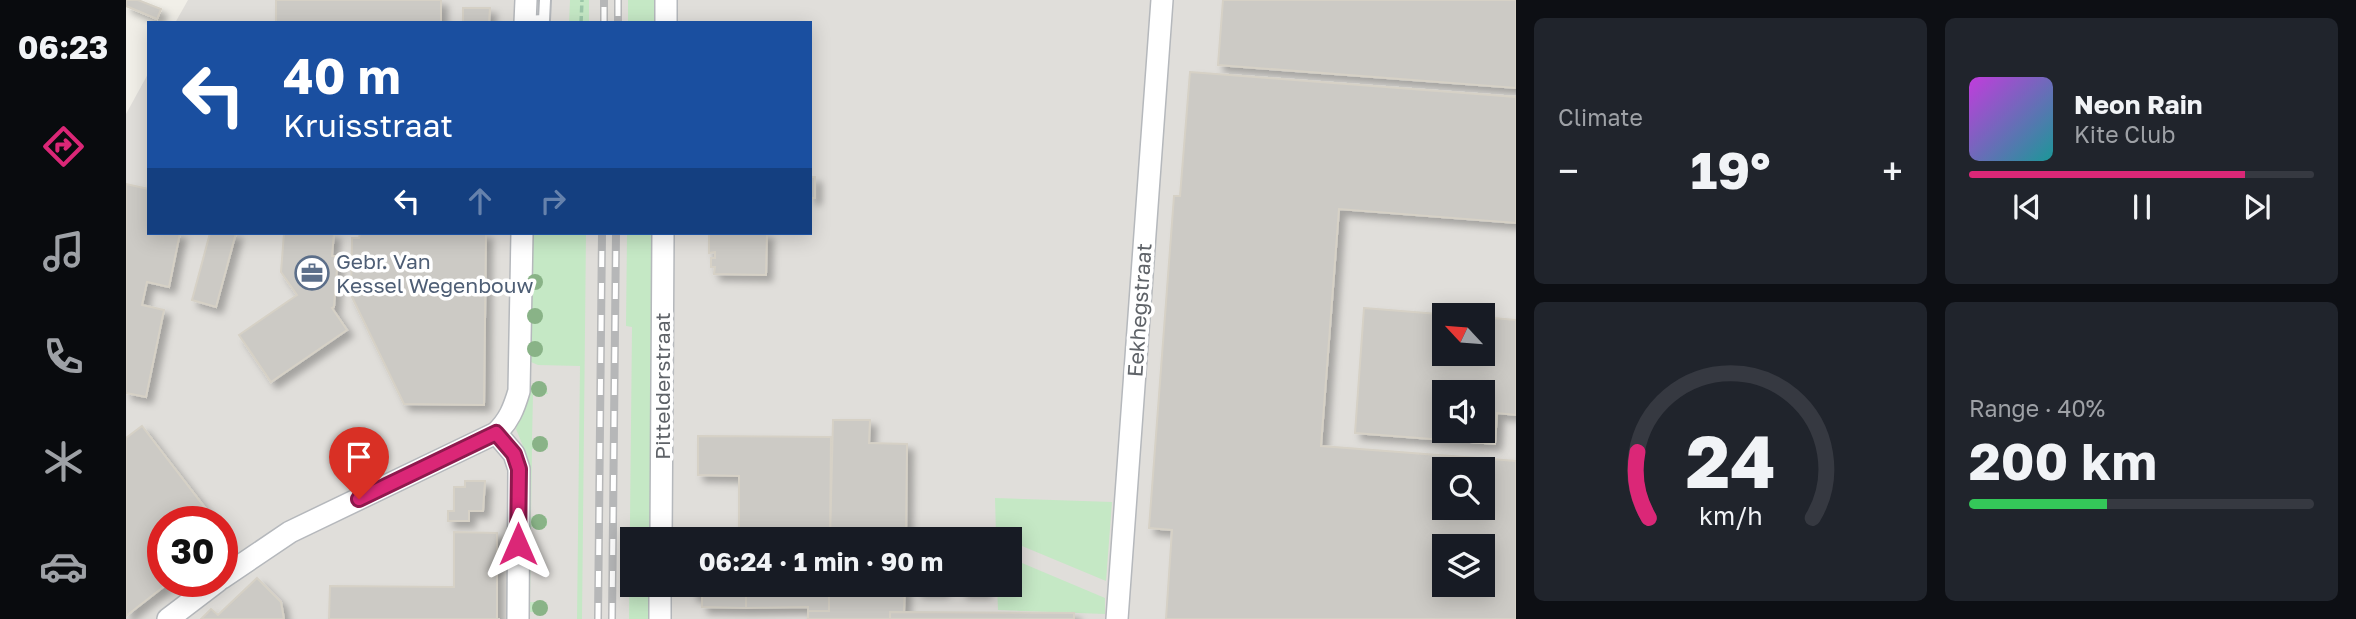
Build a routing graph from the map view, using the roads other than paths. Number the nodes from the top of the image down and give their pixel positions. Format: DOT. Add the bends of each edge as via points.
graph roads {
  1 [pos="545,0"];
  2 [pos="666,0"];
  3 [pos="1162,0"];
  4 [pos="525,15"];
  5 [pos="666,21"];
  6 [pos="522,235"];
  7 [pos="663,235"];
  8 [pos="496,433"];
  9 [pos="661,527"];
  10 [pos="238,567"];
  11 [pos="197,597"];
  12 [pos="660,597"];
  13 [pos="168,619"];
  14 [pos="518,619"];
  15 [pos="660,619"];
  16 [pos="1116,619"];
  1 -- 4 [label="lane" via="544,20"];
  2 -- 5 [label="street"];
  3 -- 16 [label="street, Eekhegstraat"];
  6 -- 8 [label="street" via="519,391 506,424"];
  7 -- 9 [label="street, Pittelderstraat"];
  8 -- 10 [label="street" via="290,532"];
  8 -- 14 [label="street" via="514,454 519,469"];
  11 -- 13 [label="street"];
  12 -- 15 [label="street"];
}
